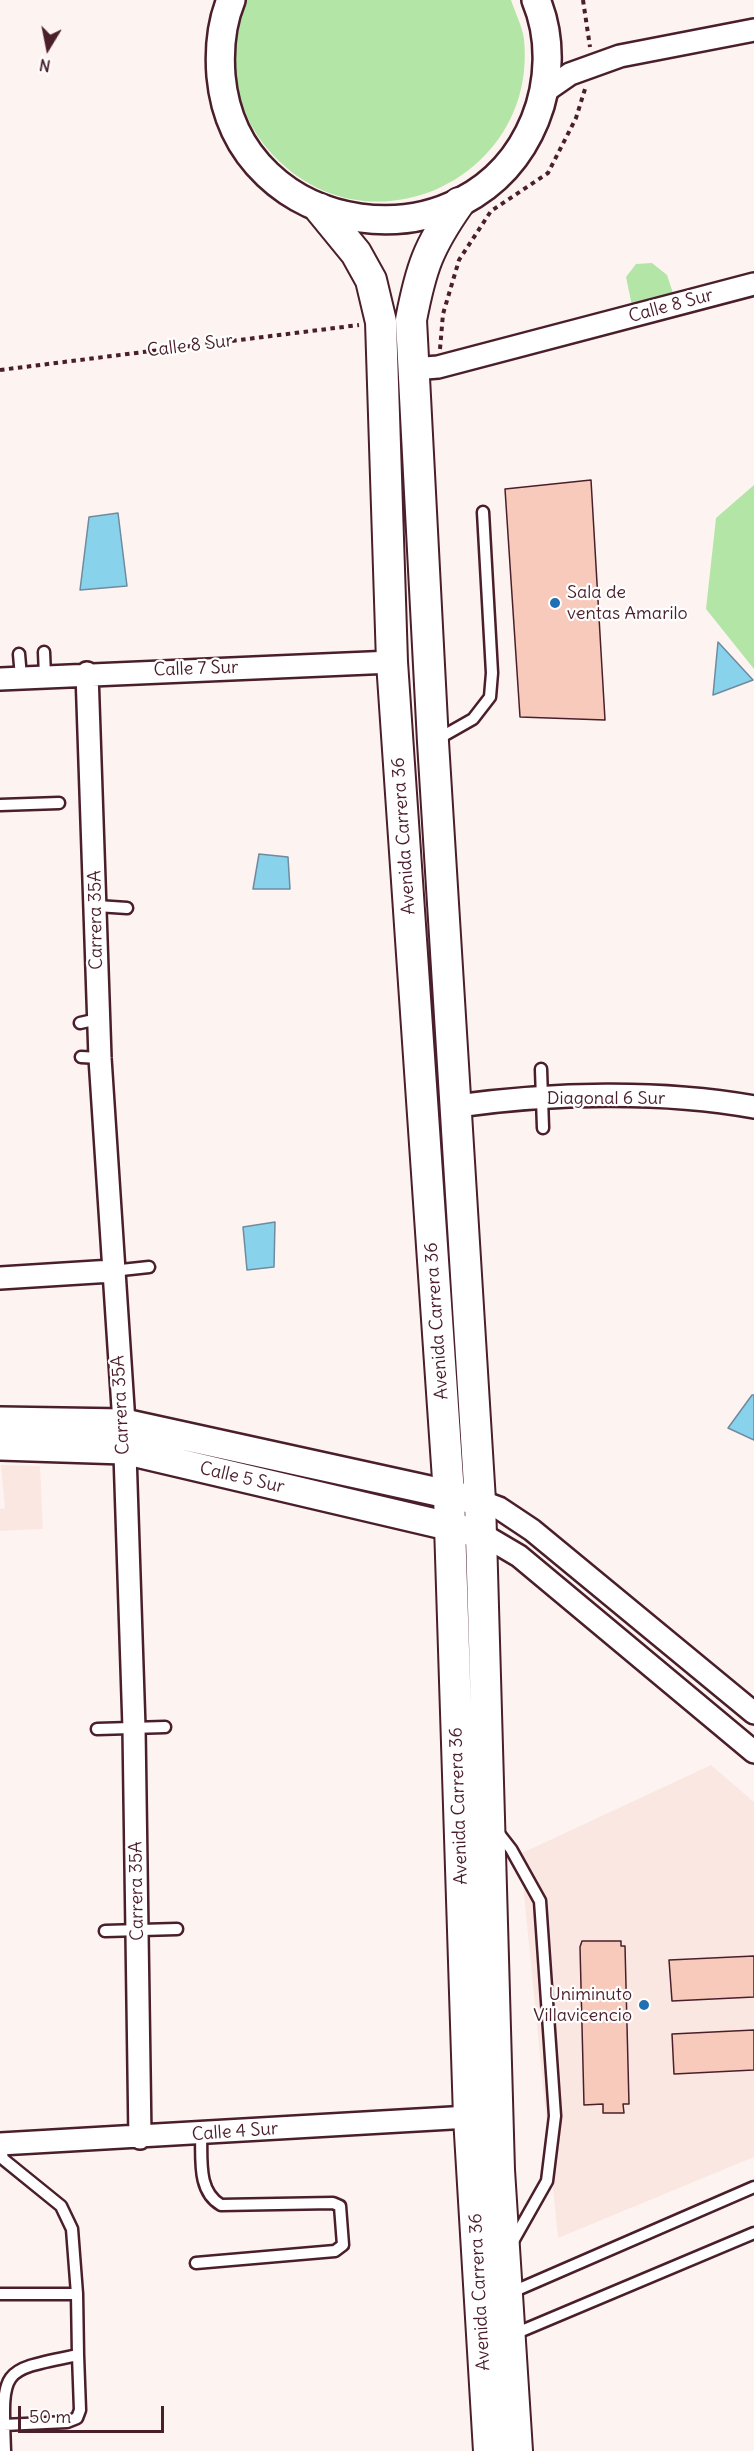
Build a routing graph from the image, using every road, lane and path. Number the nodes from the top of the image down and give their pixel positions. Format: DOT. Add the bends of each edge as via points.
graph roads {
  1 [pos="231,0"];
  2 [pos="536,0"];
  3 [pos="583,0"];
  4 [pos="754,30"];
  5 [pos="593,65"];
  6 [pos="544,92"];
  7 [pos="459,203"];
  8 [pos="320,209"];
  9 [pos="754,284"];
  10 [pos="381,322"];
  11 [pos="425,368"];
  12 [pos="0,370"];
  13 [pos="483,512"];
  14 [pos="44,652"];
  15 [pos="19,654"];
  16 [pos="392,662"];
  17 [pos="87,673"];
  18 [pos="45,676"];
  19 [pos="10,678"];
  20 [pos="433,742"];
  21 [pos="59,803"];
  22 [pos="0,805"];
  23 [pos="97,906"];
  24 [pos="127,908"];
  25 [pos="541,1069"];
  26 [pos="541,1098"];
  27 [pos="457,1106"];
  28 [pos="754,1107"];
  29 [pos="543,1128"];
  30 [pos="149,1267"];
  31 [pos="112,1271"];
  32 [pos="0,1278"];
  33 [pos="0,1421"];
  34 [pos="124,1423"];
  35 [pos="0,1446"];
  36 [pos="124,1450"];
  37 [pos="449,1494"];
  38 [pos="480,1501"];
  39 [pos="450,1527"];
  40 [pos="480,1533"];
  41 [pos="754,1713"];
  42 [pos="165,1727"];
  43 [pos="134,1728"];
  44 [pos="97,1729"];
  45 [pos="754,1752"];
  46 [pos="489,1821"];
  47 [pos="137,1929"];
  48 [pos="177,1929"];
  49 [pos="105,1931"];
  50 [pos="469,2117"];
  51 [pos="201,2134"];
  52 [pos="140,2138"];
  53 [pos="0,2144"];
  54 [pos="754,2187"];
  55 [pos="754,2233"];
  56 [pos="505,2256"];
  57 [pos="196,2263"];
  58 [pos="0,2294"];
  59 [pos="77,2294"];
  60 [pos="508,2294"];
  61 [pos="509,2336"];
  62 [pos="78,2355"];
  63 [pos="4,2426"];
  64 [pos="4,2451"];
  65 [pos="489,2451"];
  66 [pos="517,2451"];
  1 -- 8 [label="street" via="219,53 222,92 235,129 257,162 285,189"];
  2 -- 6 [label="street" via="546,37"];
  3 -- 5 [label="path"];
  4 -- 5 [label="street" via="620,56"];
  5 -- 6 [label="street" via="570,74"];
  5 -- 11 [label="path" via="576,118 548,173 491,211 459,260"];
  6 -- 7 [label="street" via="518,153 481,190"];
  7 -- 8 [label="street" via="426,216 390,221 354,219"];
  7 -- 11 [label="main road, Avenida Carrera 36" via="432,241 419,278 411,320"];
  8 -- 10 [label="main road, Avenida Carrera 36" via="356,253 370,280"];
  9 -- 11 [label="street, Calle 8 Sur"];
  10 -- 12 [label="path, Calle 8 Sur"];
  10 -- 16 [label="main road, Avenida Carrera 36"];
  11 -- 20 [label="main road, Avenida Carrera 36"];
  13 -- 20 [label="lane" via="490,697 473,719"];
  14 -- 18 [label="lane"];
  15 -- 19 [label="lane"];
  16 -- 17 [label="street, Calle 7 Sur"];
  16 -- 37 [label="main road, Avenida Carrera 36"];
  17 -- 18 [label="street, Calle 7 Sur"];
  17 -- 23 [label="street, Carrera 35A"];
  18 -- 19 [label="street, Calle 7 Sur"];
  20 -- 27 [label="main road, Avenida Carrera 36"];
  21 -- 22 [label="lane"];
  23 -- 24 [label="lane"];
  23 -- 31 [label="street, Carrera 35A" via="89,1021"];
  25 -- 26 [label="lane"];
  26 -- 27 [label="street, Diagonal 6 Sur"];
  26 -- 28 [label="street, Diagonal 6 Sur" via="681,1099"];
  26 -- 29 [label="lane"];
  27 -- 38 [label="main road, Avenida Carrera 36"];
  30 -- 31 [label="lane"];
  31 -- 32 [label="street"];
  31 -- 34 [label="street, Carrera 35A"];
  33 -- 34 [label="street, Calle 5 Sur"];
  34 -- 36 [label="street, Carrera 35A"];
  34 -- 37 [label="street, Calle 5 Sur"];
  35 -- 36 [label="street, Calle 5 Sur"];
  36 -- 39 [label="street, Calle 5 Sur"];
  36 -- 43 [label="street, Carrera 35A"];
  37 -- 38 [label="street, Calle 5 Sur"];
  37 -- 39 [label="main road, Avenida Carrera 36"];
  38 -- 40 [label="main road, Avenida Carrera 36"];
  38 -- 41 [label="street" via="499,1508 532,1530"];
  39 -- 40 [label="street, Calle 5 Sur"];
  39 -- 50 [label="main road, Avenida Carrera 36"];
  40 -- 45 [label="street" via="526,1562"];
  40 -- 46 [label="main road, Avenida Carrera 36"];
  42 -- 43 [label="lane"];
  43 -- 44 [label="lane"];
  43 -- 47 [label="street, Carrera 35A"];
  46 -- 56 [label="main road, Avenida Carrera 36"];
  46 -- 56 [label="lane" via="511,1849 540,1900 555,2116 547,2181"];
  47 -- 48 [label="lane"];
  47 -- 49 [label="lane"];
  47 -- 52 [label="street, Carrera 35A"];
  50 -- 51 [label="street, Calle 4 Sur"];
  50 -- 65 [label="main road, Avenida Carrera 36"];
  51 -- 52 [label="street, Calle 4 Sur"];
  51 -- 57 [label="lane" via="205,2190 210,2199 221,2205 333,2203 340,2206 343,2245 335,2251"];
  52 -- 53 [label="street, Calle 4 Sur"];
  53 -- 59 [label="lane" via="3,2159 61,2206 72,2229"];
  54 -- 60 [label="lane"];
  55 -- 61 [label="lane"];
  56 -- 60 [label="main road, Avenida Carrera 36"];
  58 -- 59 [label="lane"];
  59 -- 62 [label="lane"];
  60 -- 61 [label="main road, Avenida Carrera 36"];
  61 -- 66 [label="main road, Avenida Carrera 36"];
  62 -- 63 [label="lane" via="20,2366 7,2377 3,2387"];
  62 -- 63 [label="lane" via="77,2418"];
  63 -- 64 [label="lane"];
}
